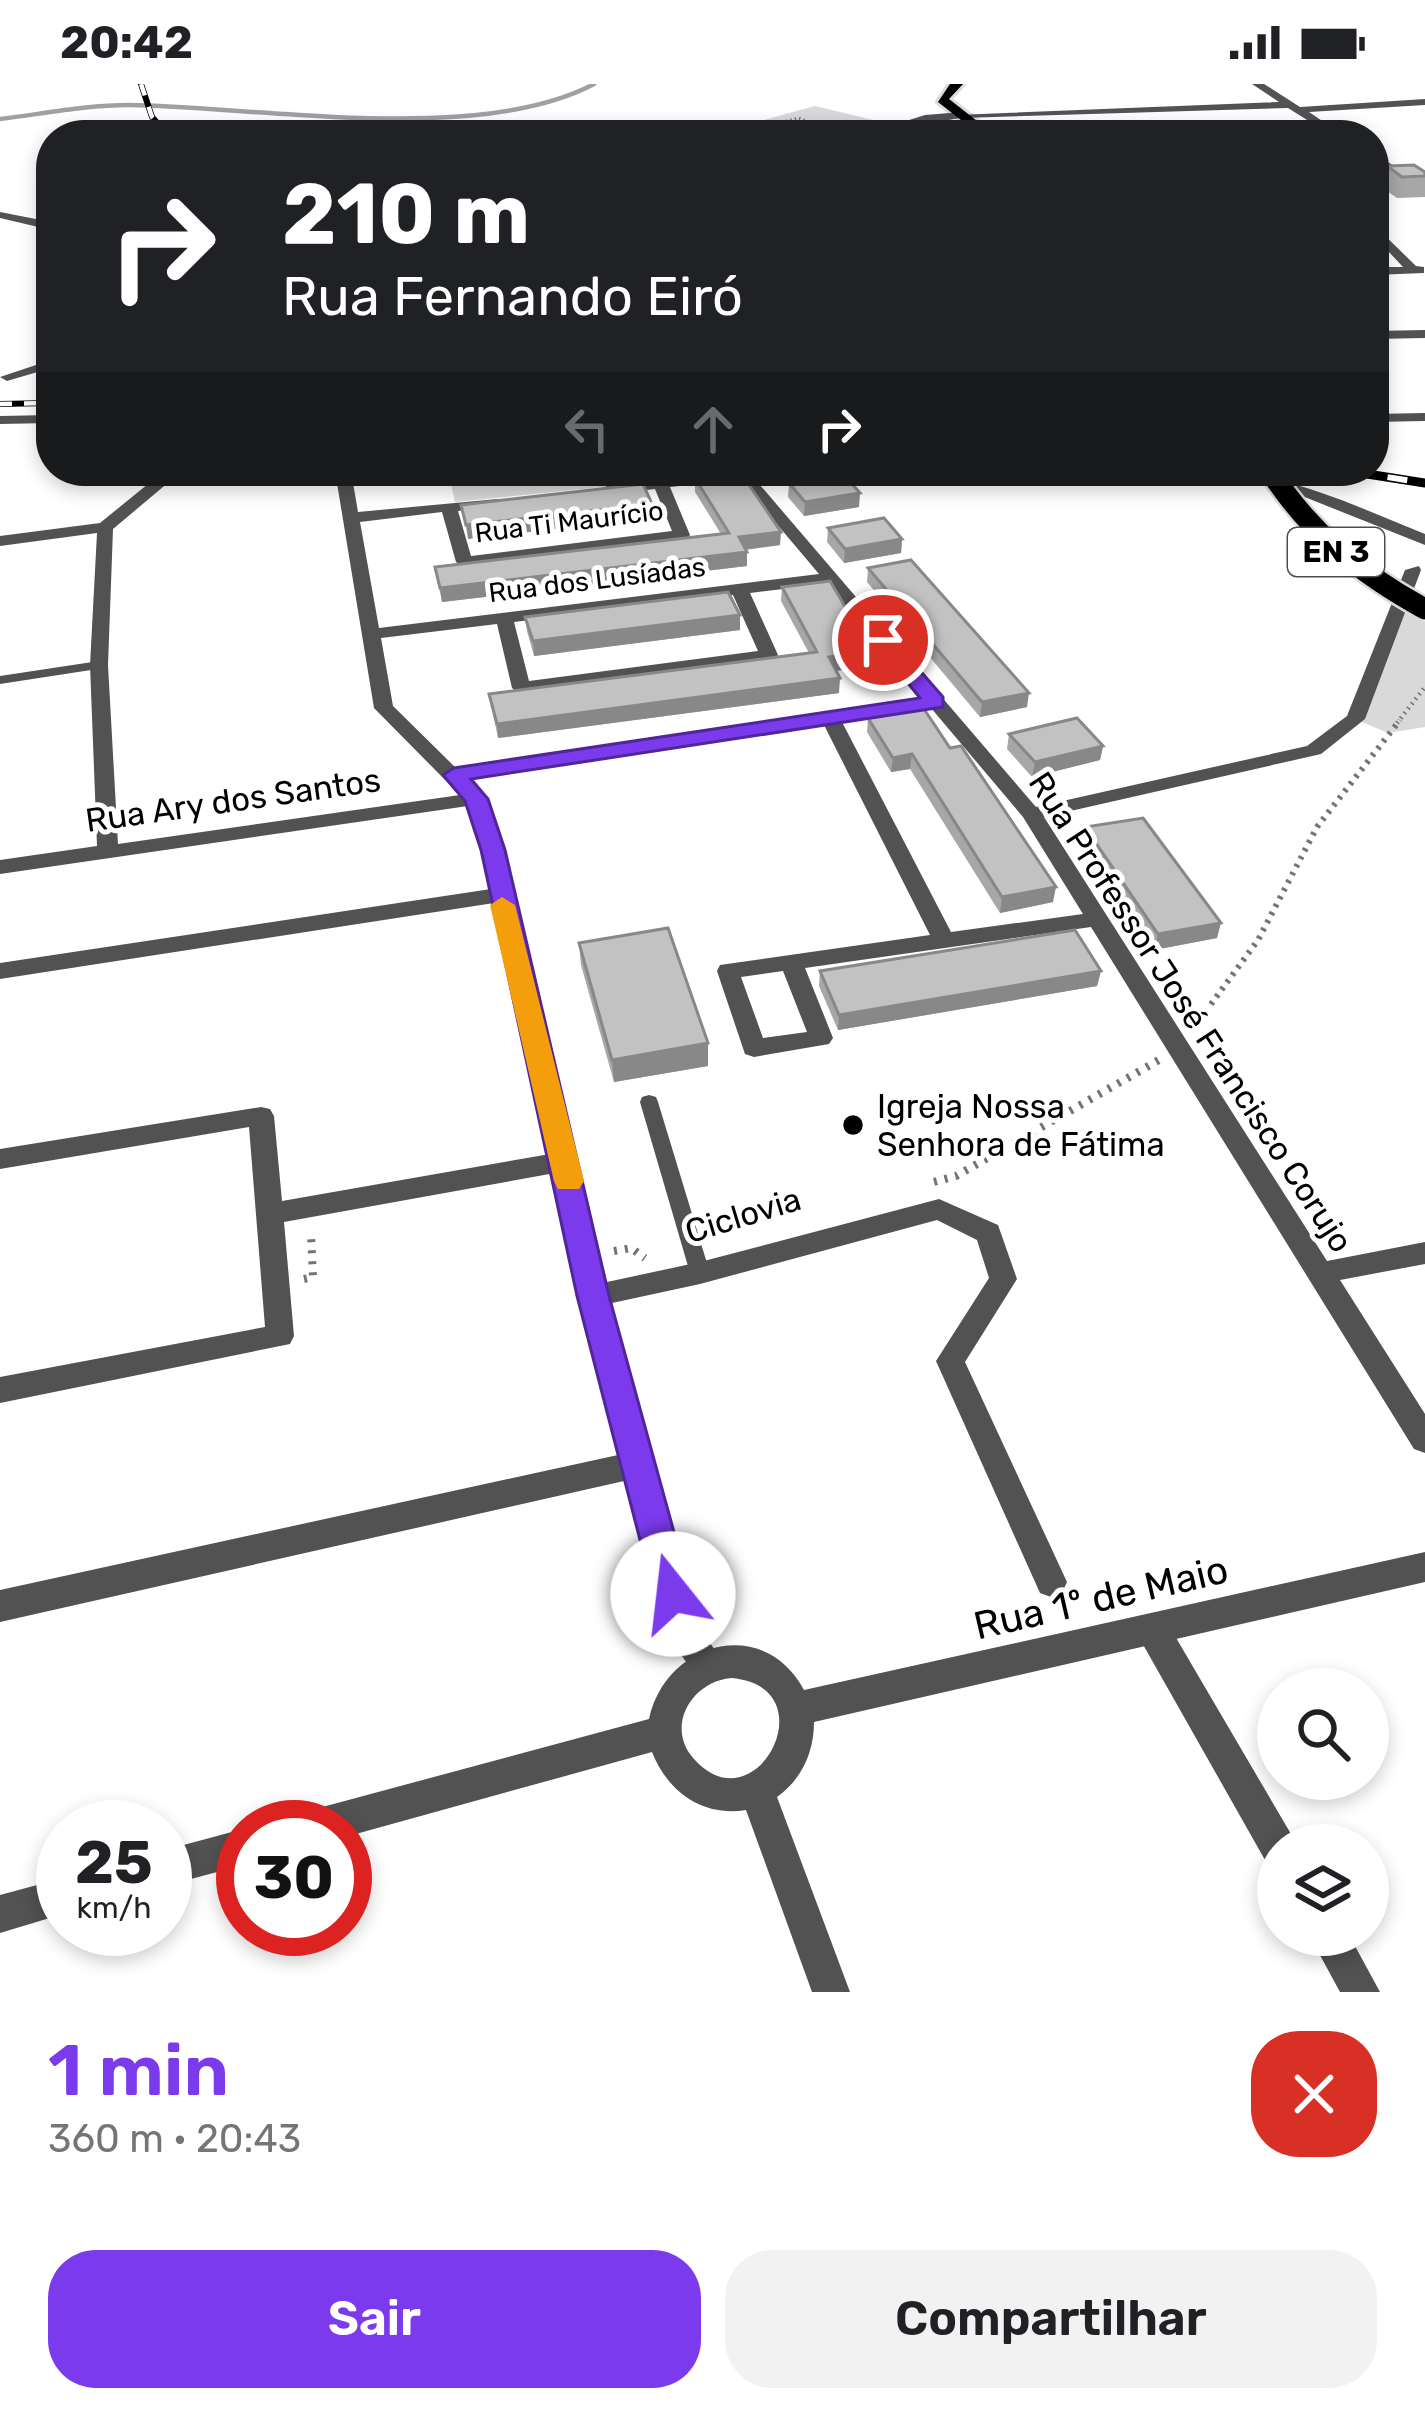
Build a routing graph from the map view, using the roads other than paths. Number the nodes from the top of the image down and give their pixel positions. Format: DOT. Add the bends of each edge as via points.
graph roads {
  1 [pos="957,84"];
  2 [pos="1256,84"];
  3 [pos="942,99"];
  4 [pos="1425,102"];
  5 [pos="1398,104"];
  6 [pos="1294,108"];
  7 [pos="962,115"];
  8 [pos="925,118"];
  9 [pos="1425,119"];
  10 [pos="918,120"];
  11 [pos="968,120"];
  12 [pos="1314,120"];
  13 [pos="1389,167"];
  14 [pos="1425,189"];
  15 [pos="0,215"];
  16 [pos="36,223"];
  17 [pos="1389,243"];
  18 [pos="1419,270"];
  19 [pos="1389,271"];
  20 [pos="1425,334"];
  21 [pos="1389,335"];
  22 [pos="36,368"];
  23 [pos="7,377"];
  24 [pos="1425,417"];
  25 [pos="1389,418"];
  26 [pos="36,419"];
  27 [pos="0,420"];
  28 [pos="156,486"];
  29 [pos="346,486"];
  30 [pos="634,486"];
  31 [pos="662,486"];
  32 [pos="753,486"];
  33 [pos="1281,486"];
  34 [pos="1291,486"];
  35 [pos="581,492"];
  36 [pos="515,500"];
  37 [pos="449,507"];
  38 [pos="1362,514"];
  39 [pos="352,518"];
  40 [pos="105,527"];
  41 [pos="1425,530"];
  42 [pos="0,542"];
  43 [pos="1425,543"];
  44 [pos="1415,570"];
  45 [pos="831,578"];
  46 [pos="740,590"];
  47 [pos="1425,604"];
  48 [pos="1400,611"];
  49 [pos="504,618"];
  50 [pos="370,634"];
  51 [pos="99,665"];
  52 [pos="0,680"];
  53 [pos="935,702"];
  54 [pos="831,719"];
  55 [pos="454,775"];
  56 [pos="476,799"];
  57 [pos="1031,814"];
  58 [pos="108,851"];
  59 [pos="0,867"];
  60 [pos="500,895"];
  61 [pos="1098,920"];
  62 [pos="944,940"];
  63 [pos="791,962"];
  64 [pos="0,971"];
  65 [pos="649,1102"];
  66 [pos="0,1159"];
  67 [pos="563,1162"];
  68 [pos="269,1214"];
  69 [pos="1425,1253"];
  70 [pos="698,1264"];
  71 [pos="1320,1273"];
  72 [pos="593,1296"];
  73 [pos="0,1390"];
  74 [pos="1425,1440"];
  75 [pos="635,1465"];
  76 [pos="1425,1567"];
  77 [pos="1051,1582"];
  78 [pos="0,1606"];
  79 [pos="1154,1630"];
  80 [pos="709,1665"];
  81 [pos="794,1709"];
  82 [pos="665,1731"];
  83 [pos="757,1790"];
  84 [pos="372,1811"];
  85 [pos="1265,1824"];
  86 [pos="36,1904"];
  87 [pos="0,1914"];
  88 [pos="1340,1956"];
  89 [pos="831,1992"];
  90 [pos="1361,1992"];
  1 -- 3 [label="main road"];
  2 -- 6 [label="street"];
  3 -- 7 [label="main road"];
  3 -- 8 [label="street"];
  4 -- 5 [label="street"];
  5 -- 6 [label="street"];
  5 -- 9 [label="street"];
  6 -- 7 [label="street"];
  6 -- 12 [label="street"];
  7 -- 8 [label="street"];
  7 -- 11 [label="main road"];
  8 -- 10 [label="street"];
  13 -- 14 [label="street"];
  15 -- 16 [label="street"];
  17 -- 18 [label="street"];
  18 -- 19 [label="street"];
  20 -- 21 [label="street"];
  22 -- 23 [label="street"];
  24 -- 25 [label="street"];
  26 -- 27 [label="street"];
  28 -- 40 [label="street"];
  29 -- 39 [label="street"];
  30 -- 35 [label="street"];
  31 -- 37 [label="street, Rua Ti Maurício" via="682,535 464,562"];
  32 -- 45 [label="street, Rua Professor José Francisco Corujo"];
  33 -- 47 [label="main road, EN 3, bridge" via="1319,539 1381,586"];
  34 -- 38 [label="street"];
  36 -- 37 [label="street"];
  37 -- 39 [label="street"];
  38 -- 41 [label="street"];
  38 -- 43 [label="street"];
  38 -- 44 [label="street"];
  39 -- 50 [label="street"];
  40 -- 42 [label="street"];
  40 -- 51 [label="street"];
  43 -- 44 [label="street" via="1408,555"];
  44 -- 48 [label="street"];
  45 -- 46 [label="street, Rua dos Lusíadas"];
  45 -- 53 [label="street, Rua Professor José Francisco Corujo"];
  46 -- 49 [label="street, Rua dos Lusíadas"];
  46 -- 49 [label="street" via="769,655 521,688"];
  47 -- 48 [label="street"];
  48 -- 57 [label="street" via="1350,726 1314,750"];
  49 -- 50 [label="street, Rua dos Lusíadas"];
  50 -- 55 [label="street" via="384,708"];
  51 -- 52 [label="lane"];
  51 -- 58 [label="street"];
  53 -- 54 [label="street"];
  53 -- 57 [label="street, Rua Professor José Francisco Corujo"];
  54 -- 55 [label="street"];
  54 -- 62 [label="street"];
  55 -- 56 [label="street"];
  56 -- 58 [label="street, Rua Ary dos Santos"];
  56 -- 60 [label="street"];
  57 -- 61 [label="street, Rua Professor José Francisco Corujo"];
  58 -- 59 [label="street, Rua Ary dos Santos"];
  60 -- 64 [label="street"];
  60 -- 67 [label="street"];
  61 -- 62 [label="street"];
  61 -- 71 [label="street, Rua Professor José Francisco Corujo"];
  62 -- 63 [label="street"];
  63 -- 63 [label="street" via="821,1038 754,1048 728,971"];
  65 -- 70 [label="lane"];
  66 -- 68 [label="street" via="261,1116"];
  67 -- 68 [label="street"];
  67 -- 72 [label="street"];
  68 -- 73 [label="street" via="280,1336"];
  69 -- 71 [label="street"];
  70 -- 72 [label="street"];
  70 -- 77 [label="street" via="939,1209 988,1233 1003,1279 950,1361"];
  71 -- 74 [label="street, Rua Professor José Francisco Corujo"];
  72 -- 75 [label="street"];
  75 -- 78 [label="street"];
  75 -- 80 [label="street" via="686,1637"];
  76 -- 79 [label="street, Rua 1º de Maio"];
  79 -- 81 [label="street, Rua 1º de Maio"];
  79 -- 85 [label="street"];
  80 -- 81 [label="street" via="730,1661 770,1673"];
  80 -- 82 [label="street" via="672,1697"];
  81 -- 83 [label="street" via="795,1748"];
  82 -- 83 [label="street" via="680,1770 696,1784 715,1793"];
  82 -- 84 [label="street"];
  83 -- 89 [label="street"];
  86 -- 87 [label="street"];
  88 -- 90 [label="street"];
}
